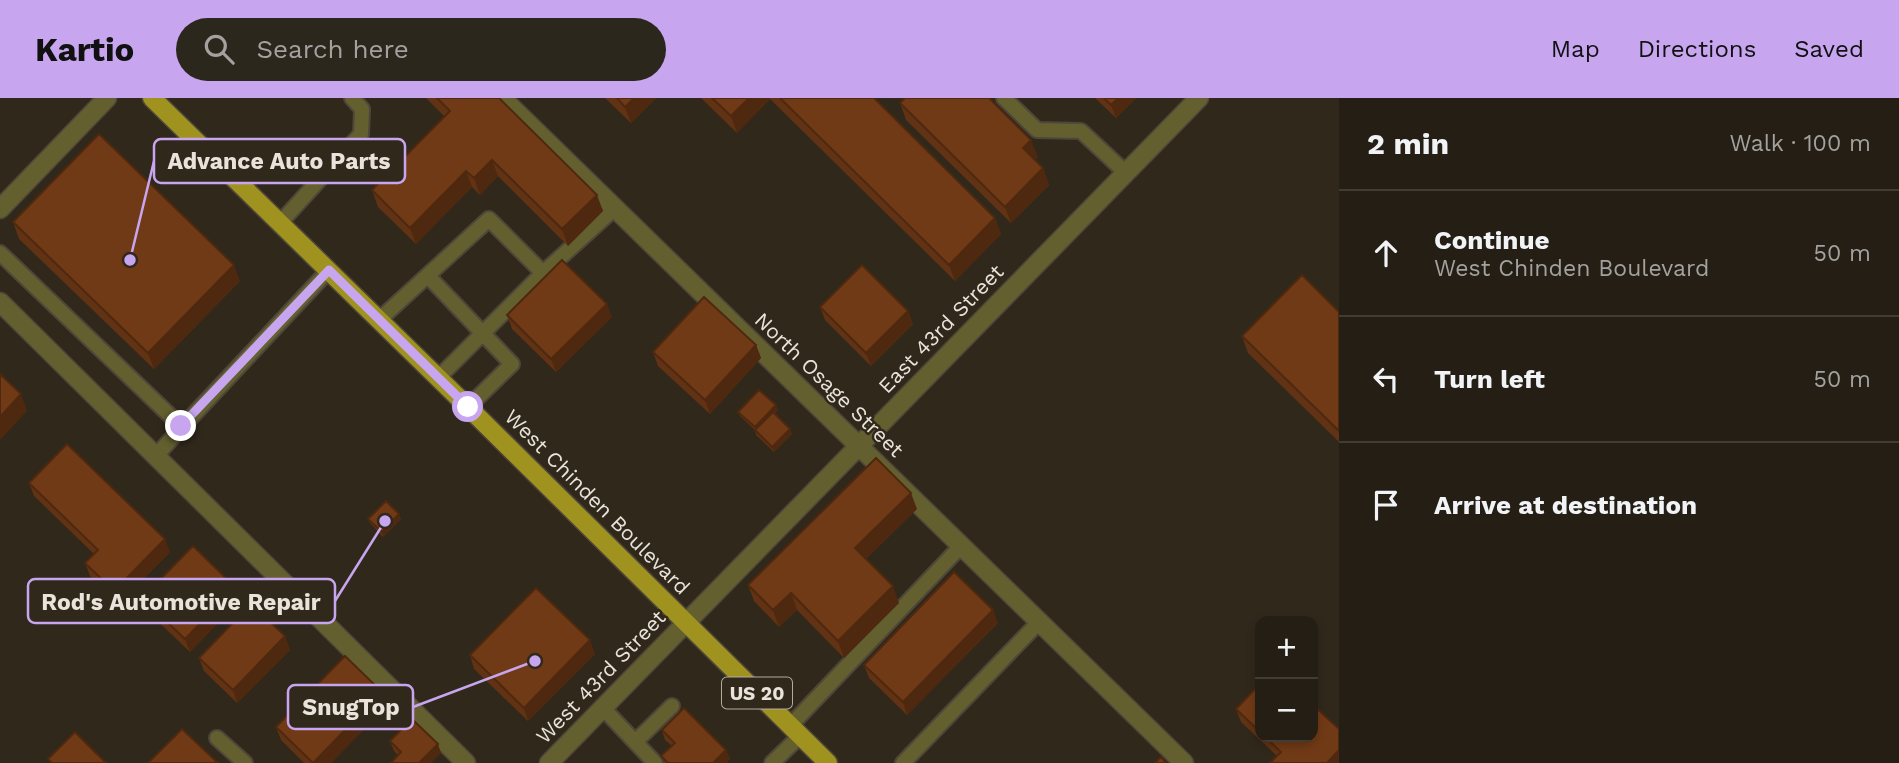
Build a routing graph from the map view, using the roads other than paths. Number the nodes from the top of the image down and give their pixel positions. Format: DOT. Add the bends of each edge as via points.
graph roads {
  1 [pos="107,98"];
  2 [pos="152,98"];
  3 [pos="352,98"];
  4 [pos="502,98"];
  5 [pos="1004,98"];
  6 [pos="1199,98"];
  7 [pos="1126,173"];
  8 [pos="615,208"];
  9 [pos="0,209"];
  10 [pos="280,223"];
  11 [pos="0,253"];
  12 [pos="329,270"];
  13 [pos="543,273"];
  14 [pos="428,276"];
  15 [pos="0,302"];
  16 [pos="379,320"];
  17 [pos="482,333"];
  18 [pos="438,378"];
  19 [pos="468,407"];
  20 [pos="181,426"];
  21 [pos="859,446"];
  22 [pos="156,456"];
  23 [pos="961,546"];
  24 [pos="686,622"];
  25 [pos="1039,622"];
  26 [pos="672,706"];
  27 [pos="602,707"];
  28 [pos="795,731"];
  29 [pos="217,738"];
  30 [pos="635,742"];
  31 [pos="245,763"];
  32 [pos="466,763"];
  33 [pos="549,763"];
  34 [pos="655,763"];
  35 [pos="772,763"];
  36 [pos="828,763"];
  37 [pos="903,763"];
  38 [pos="1184,763"];
  1 -- 9 [label="street"];
  2 -- 10 [label="main road, West Chinden Boulevard / US 20"];
  3 -- 10 [label="lane" via="362,109 361,134"];
  4 -- 8 [label="street, North Osage Street"];
  5 -- 7 [label="lane" via="1037,130 1081,131"];
  6 -- 7 [label="street, East 43rd Street"];
  7 -- 21 [label="street, East 43rd Street"];
  8 -- 13 [label="lane"];
  8 -- 21 [label="street, North Osage Street"];
  10 -- 12 [label="main road, West Chinden Boulevard / US 20"];
  11 -- 20 [label="lane"];
  12 -- 16 [label="main road, West Chinden Boulevard / US 20"];
  12 -- 20 [label="lane"];
  13 -- 14 [label="lane" via="489,219"];
  13 -- 17 [label="lane"];
  14 -- 16 [label="lane"];
  14 -- 17 [label="lane"];
  15 -- 22 [label="street"];
  16 -- 18 [label="main road, West Chinden Boulevard / US 20"];
  17 -- 18 [label="lane"];
  17 -- 19 [label="lane" via="512,365"];
  18 -- 19 [label="main road, West Chinden Boulevard / US 20"];
  19 -- 24 [label="main road, West Chinden Boulevard / US 20"];
  20 -- 22 [label="lane"];
  21 -- 23 [label="street, North Osage Street"];
  21 -- 24 [label="street, East 43rd Street"];
  22 -- 32 [label="street"];
  23 -- 25 [label="street, North Osage Street"];
  23 -- 28 [label="lane"];
  24 -- 27 [label="street, West 43rd Street"];
  24 -- 28 [label="main road, West Chinden Boulevard / US 20"];
  25 -- 37 [label="lane"];
  25 -- 38 [label="street, North Osage Street"];
  26 -- 30 [label="lane"];
  27 -- 30 [label="lane"];
  27 -- 33 [label="street, West 43rd Street"];
  28 -- 35 [label="lane"];
  28 -- 36 [label="main road, West Chinden Boulevard / US 20"];
  29 -- 31 [label="lane"];
  30 -- 34 [label="lane"];
}
